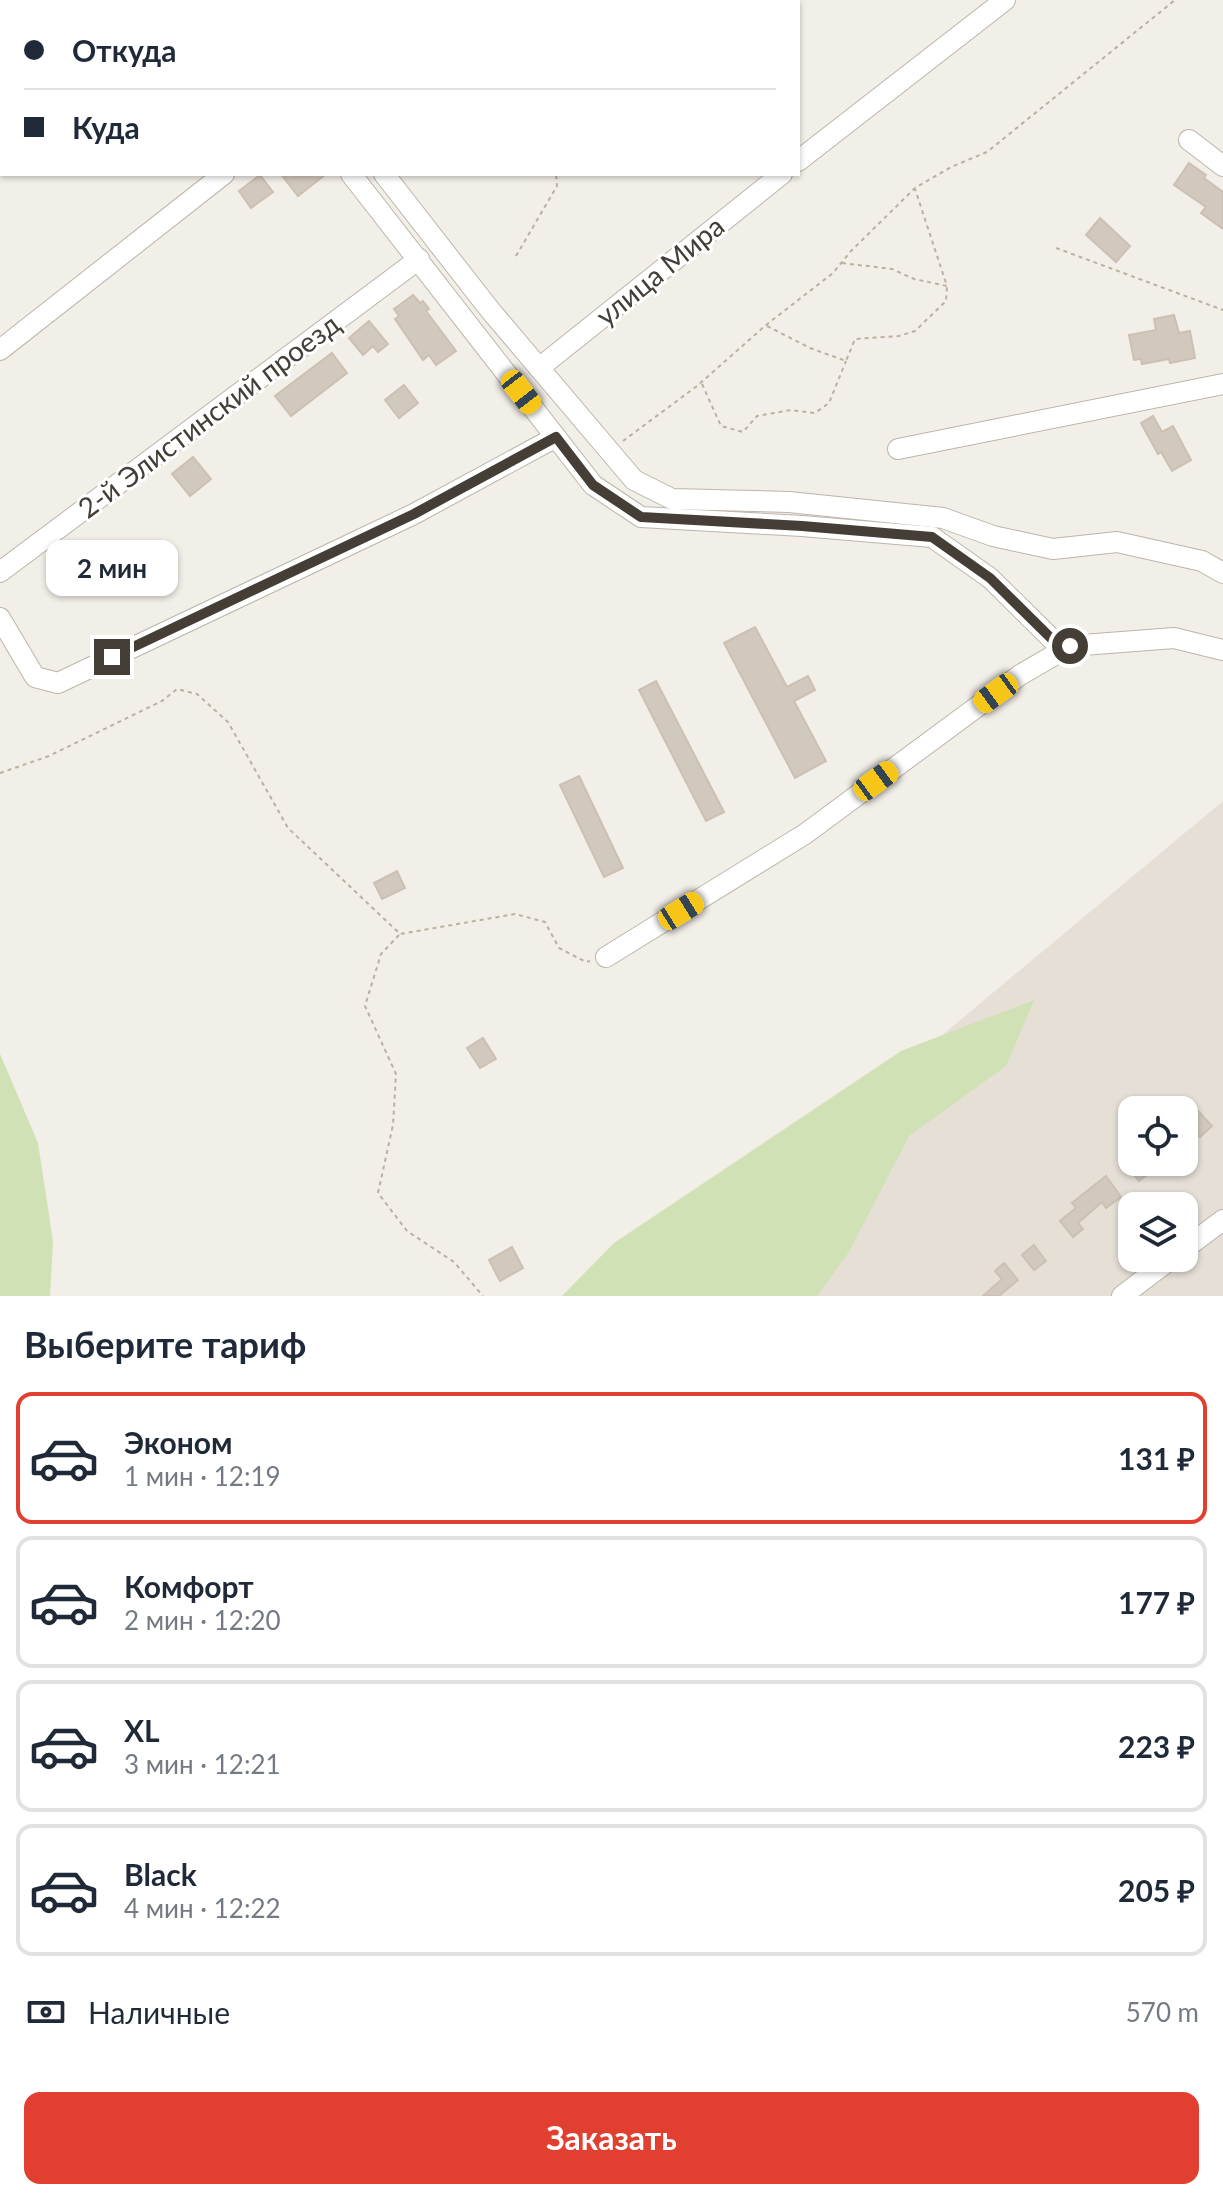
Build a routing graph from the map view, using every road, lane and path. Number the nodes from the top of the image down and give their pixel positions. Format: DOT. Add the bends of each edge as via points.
graph roads {
  1 [pos="1005,0"];
  2 [pos="1175,0"];
  3 [pos="1189,140"];
  4 [pos="800,159"];
  5 [pos="1223,166"];
  6 [pos="221,176"];
  7 [pos="353,176"];
  8 [pos="386,176"];
  9 [pos="556,176"];
  10 [pos="779,176"];
  11 [pos="915,188"];
  12 [pos="1056,248"];
  13 [pos="516,256"];
  14 [pos="419,259"];
  15 [pos="841,263"];
  16 [pos="947,286"];
  17 [pos="1223,310"];
  18 [pos="766,325"];
  19 [pos="0,350"];
  20 [pos="846,361"];
  21 [pos="539,368"];
  22 [pos="701,383"];
  23 [pos="1223,384"];
  24 [pos="556,437"];
  25 [pos="898,449"];
  26 [pos="610,452"];
  27 [pos="0,572"];
  28 [pos="1223,573"];
  29 [pos="0,618"];
  30 [pos="1063,650"];
  31 [pos="1223,650"];
  32 [pos="0,773"];
  33 [pos="400,934"];
  34 [pos="606,957"];
  35 [pos="1223,1220"];
  36 [pos="1198,1239"];
  37 [pos="1154,1272"];
  38 [pos="483,1296"];
  39 [pos="1122,1296"];
  1 -- 4 [label="street"];
  2 -- 11 [label="path" via="987,152"];
  3 -- 5 [label="street"];
  6 -- 19 [label="street"];
  7 -- 14 [label="street"];
  8 -- 21 [label="street"];
  9 -- 13 [label="path" via="557,186"];
  10 -- 21 [label="street, улица Мира"];
  11 -- 15 [label="path"];
  11 -- 16 [label="path"];
  12 -- 17 [label="path"];
  14 -- 24 [label="street"];
  14 -- 27 [label="street, 2-й Элистинский проезд"];
  15 -- 16 [label="path" via="892,269"];
  15 -- 18 [label="path"];
  16 -- 20 [label="path" via="946,301 915,331 855,339"];
  18 -- 20 [label="path"];
  18 -- 22 [label="path"];
  20 -- 22 [label="path" via="829,403 815,413 791,410 757,416 743,432 721,426"];
  21 -- 26 [label="street"];
  22 -- 26 [label="path"];
  23 -- 25 [label="street"];
  24 -- 29 [label="street" via="414,514 58,683 35,677"];
  24 -- 30 [label="street" via="593,485 641,517 932,537 990,578"];
  26 -- 28 [label="street" via="634,480 672,499 789,502 943,518 1053,549 1117,542 1202,561"];
  30 -- 31 [label="street" via="1174,638"];
  30 -- 34 [label="street" via="1020,675 805,834"];
  32 -- 33 [label="path" via="49,756 177,689 197,694 228,722 288,828"];
  33 -- 34 [label="path" via="515,914 545,922 559,948 586,962"];
  33 -- 38 [label="path" via="381,954 365,1006 396,1074 393,1125 378,1193 407,1231 454,1262"];
  35 -- 36 [label="street"];
  37 -- 39 [label="street"];
}
